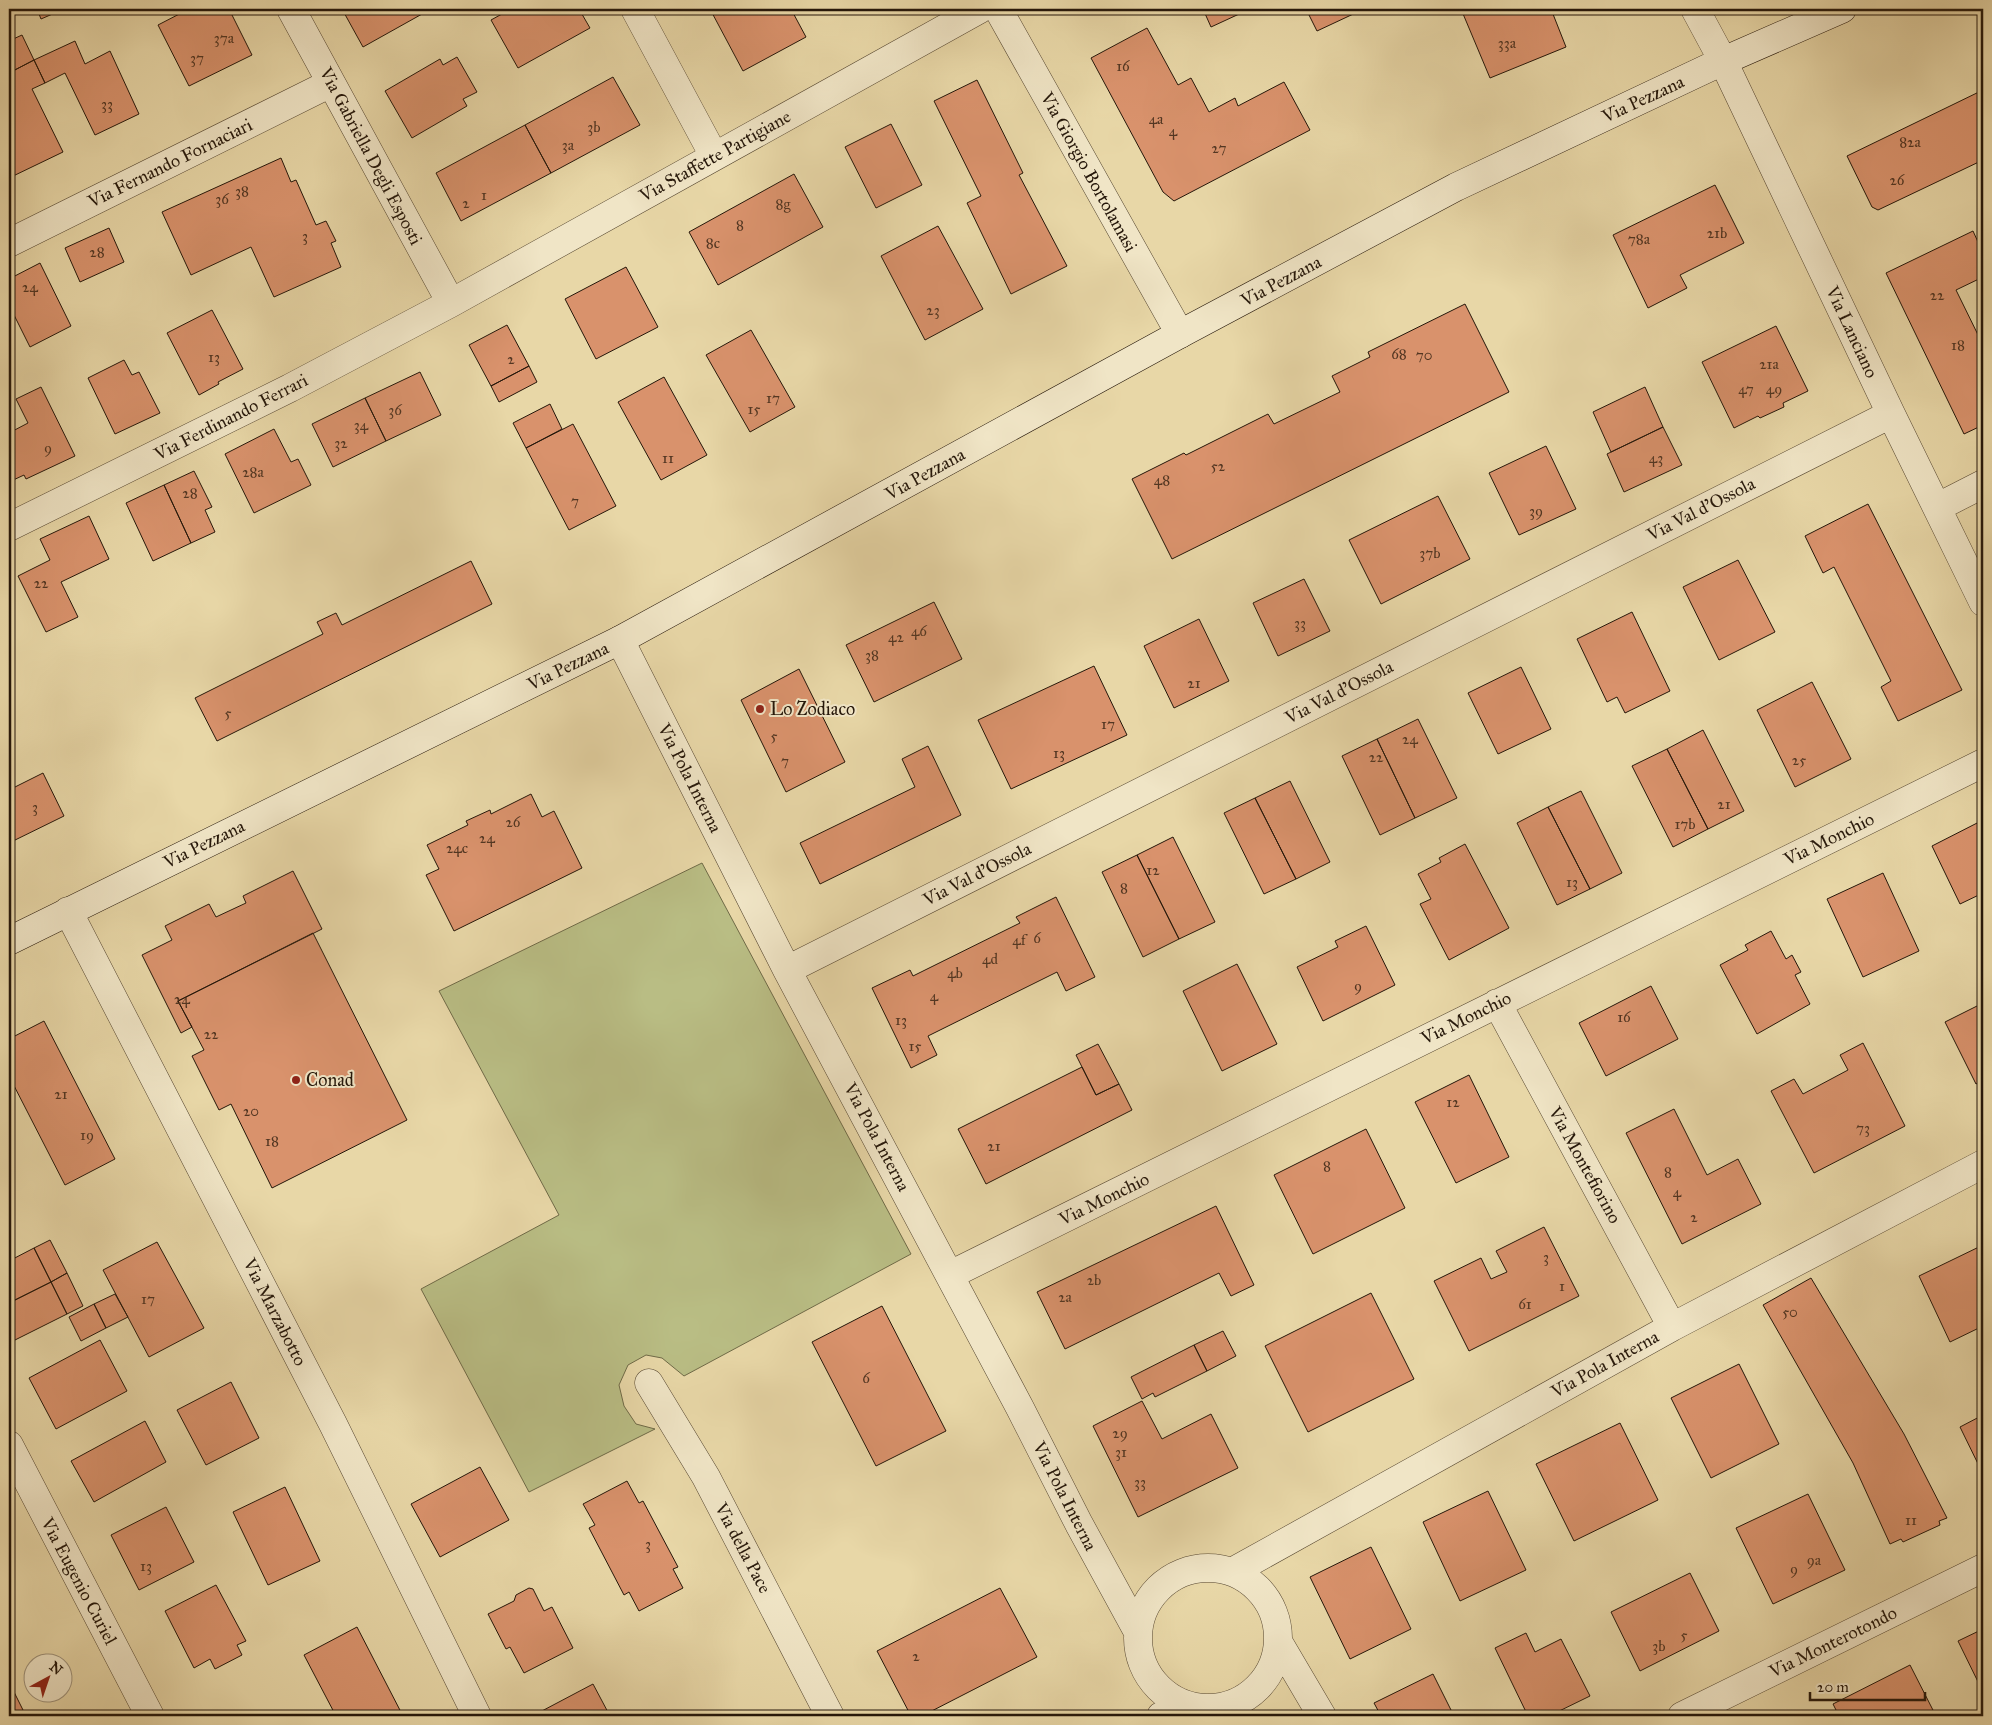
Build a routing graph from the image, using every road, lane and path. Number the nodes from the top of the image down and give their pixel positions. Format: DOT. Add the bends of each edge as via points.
graph roads {
  1 [pos="291,9"];
  2 [pos="635,9"];
  3 [pos="980,9"];
  4 [pos="998,9"];
  5 [pos="1695,9"];
  6 [pos="1842,9"];
  7 [pos="1723,61"];
  8 [pos="331,83"];
  9 [pos="714,156"];
  10 [pos="9,243"];
  11 [pos="451,303"];
  12 [pos="1180,334"];
  13 [pos="1891,414"];
  14 [pos="1983,484"];
  15 [pos="1938,507"];
  16 [pos="9,527"];
  17 [pos="1983,602"];
  18 [pos="620,640"];
  19 [pos="1983,763"];
  20 [pos="68,911"];
  21 [pos="9,941"];
  22 [pos="787,970"];
  23 [pos="1497,1003"];
  24 [pos="1983,1164"];
  25 [pos="950,1275"];
  26 [pos="1672,1327"];
  27 [pos="649,1383"];
  28 [pos="9,1446"];
  29 [pos="1983,1568"];
  30 [pos="1232,1572"];
  31 [pos="1138,1632"];
  32 [pos="1279,1643"];
  33 [pos="1172,1710"];
  34 [pos="150,1716"];
  35 [pos="477,1716"];
  36 [pos="830,1716"];
  37 [pos="1322,1716"];
  38 [pos="1682,1716"];
  1 -- 8 [label="street, Via Gabriella Degli Esposti"];
  2 -- 9 [label="street"];
  3 -- 9 [label="street, Via Staffette Partigiane"];
  4 -- 12 [label="street, Via Giorgio Bortolamasi"];
  5 -- 7 [label="street, Via Lanciano"];
  6 -- 7 [label="street, Via Pezzana"];
  7 -- 12 [label="street, Via Pezzana" via="1456,187"];
  7 -- 13 [label="street, Via Lanciano"];
  8 -- 10 [label="street, Via Fernando Fornaciari"];
  8 -- 11 [label="street, Via Gabriella Degli Esposti"];
  9 -- 11 [label="street, Via Staffette Partigiane"];
  11 -- 16 [label="street, Via Ferdinando Ferrari" via="290,388"];
  12 -- 18 [label="street, Via Pezzana"];
  13 -- 15 [label="street, Via Lanciano"];
  13 -- 22 [label="street, Via Val d'Ossola"];
  14 -- 15 [label="street"];
  15 -- 17 [label="street, Via Lanciano"];
  18 -- 20 [label="street, Via Pezzana"];
  18 -- 22 [label="street, Via Pola Interna"];
  19 -- 23 [label="street, Via Monchio"];
  20 -- 21 [label="street, Via Pezzana"];
  20 -- 35 [label="street, Via Marzabotto" via="333,1424"];
  22 -- 25 [label="street, Via Pola Interna"];
  23 -- 25 [label="street, Via Monchio"];
  23 -- 26 [label="street, Via Montefiorino"];
  24 -- 26 [label="street, Via Pola Interna"];
  25 -- 31 [label="street, Via Pola Interna"];
  26 -- 30 [label="street, Via Pola Interna"];
  27 -- 36 [label="street, Via della Pace" via="706,1477"];
  28 -- 34 [label="street, Via Eugenio Curiel"];
  29 -- 38 [label="street, Via Monterotondo"];
  30 -- 31 [label="street" via="1202,1568 1178,1574 1167,1581 1152,1595"];
  30 -- 32 [label="street" via="1253,1584 1272,1608"];
  31 -- 33 [label="street" via="1144,1667"];
  32 -- 33 [label="street" via="1277,1656 1263,1683 1238,1702 1215,1709"];
  32 -- 37 [label="street"];
}
